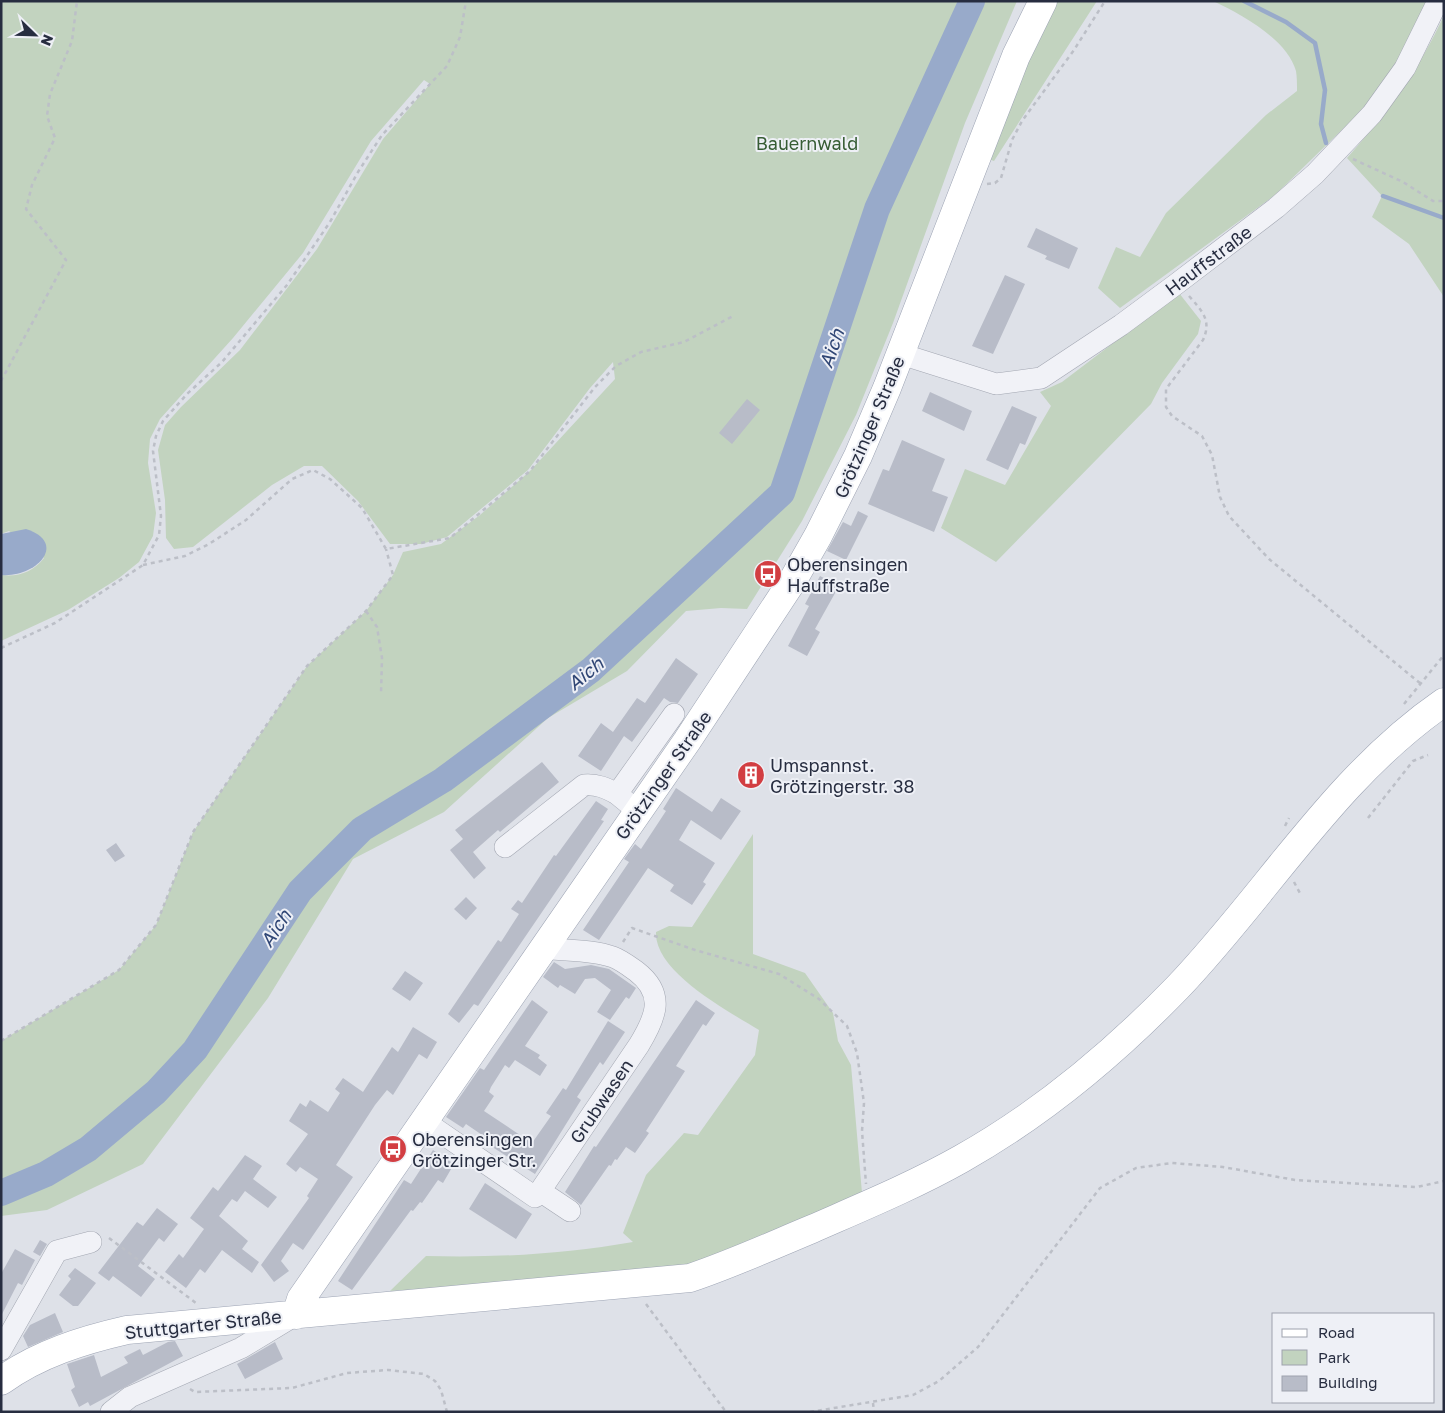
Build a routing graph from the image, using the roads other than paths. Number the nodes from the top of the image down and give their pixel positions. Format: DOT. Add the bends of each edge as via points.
graph roads {
  1 [pos="1043,1"];
  2 [pos="1438,1"];
  3 [pos="900,354"];
  4 [pos="1444,702"];
  5 [pos="674,714"];
  6 [pos="627,803"];
  7 [pos="506,847"];
  8 [pos="543,948"];
  9 [pos="424,1121"];
  10 [pos="540,1191"];
  11 [pos="570,1211"];
  12 [pos="91,1242"];
  13 [pos="296,1315"];
  14 [pos="1,1350"];
  15 [pos="1,1381"];
  16 [pos="111,1412"];
  1 -- 3 [label="main road, Grötzinger Straße" via="1016,56"];
  2 -- 3 [label="street, Hauffstraße" via="1405,68 1372,114 1316,174 1178,283 1041,378 996,384"];
  3 -- 6 [label="main road, Grötzinger Straße" via="840,496 802,566 687,741"];
  4 -- 13 [label="main road, Stuttgarter Straße" via="1377,755 1177,988 1128,1035 1083,1075 1031,1114 961,1158 868,1205 724,1267 690,1278"];
  5 -- 6 [label="street"];
  6 -- 7 [label="street" via="600,786 584,785"];
  6 -- 8 [label="main road, Grötzinger Straße"];
  8 -- 9 [label="main road, Grötzinger Straße"];
  8 -- 10 [label="street, Grubwasen" via="605,955 628,965 653,988 655,1012 652,1025"];
  9 -- 10 [label="street" via="535,1197"];
  9 -- 13 [label="main road, Grötzinger Straße" via="301,1299"];
  10 -- 11 [label="street"];
  12 -- 14 [label="street" via="57,1251"];
  13 -- 15 [label="main road, Stuttgarter Straße" via="137,1329 92,1338 55,1352"];
  13 -- 16 [label="street" via="241,1348 130,1397"];
}
